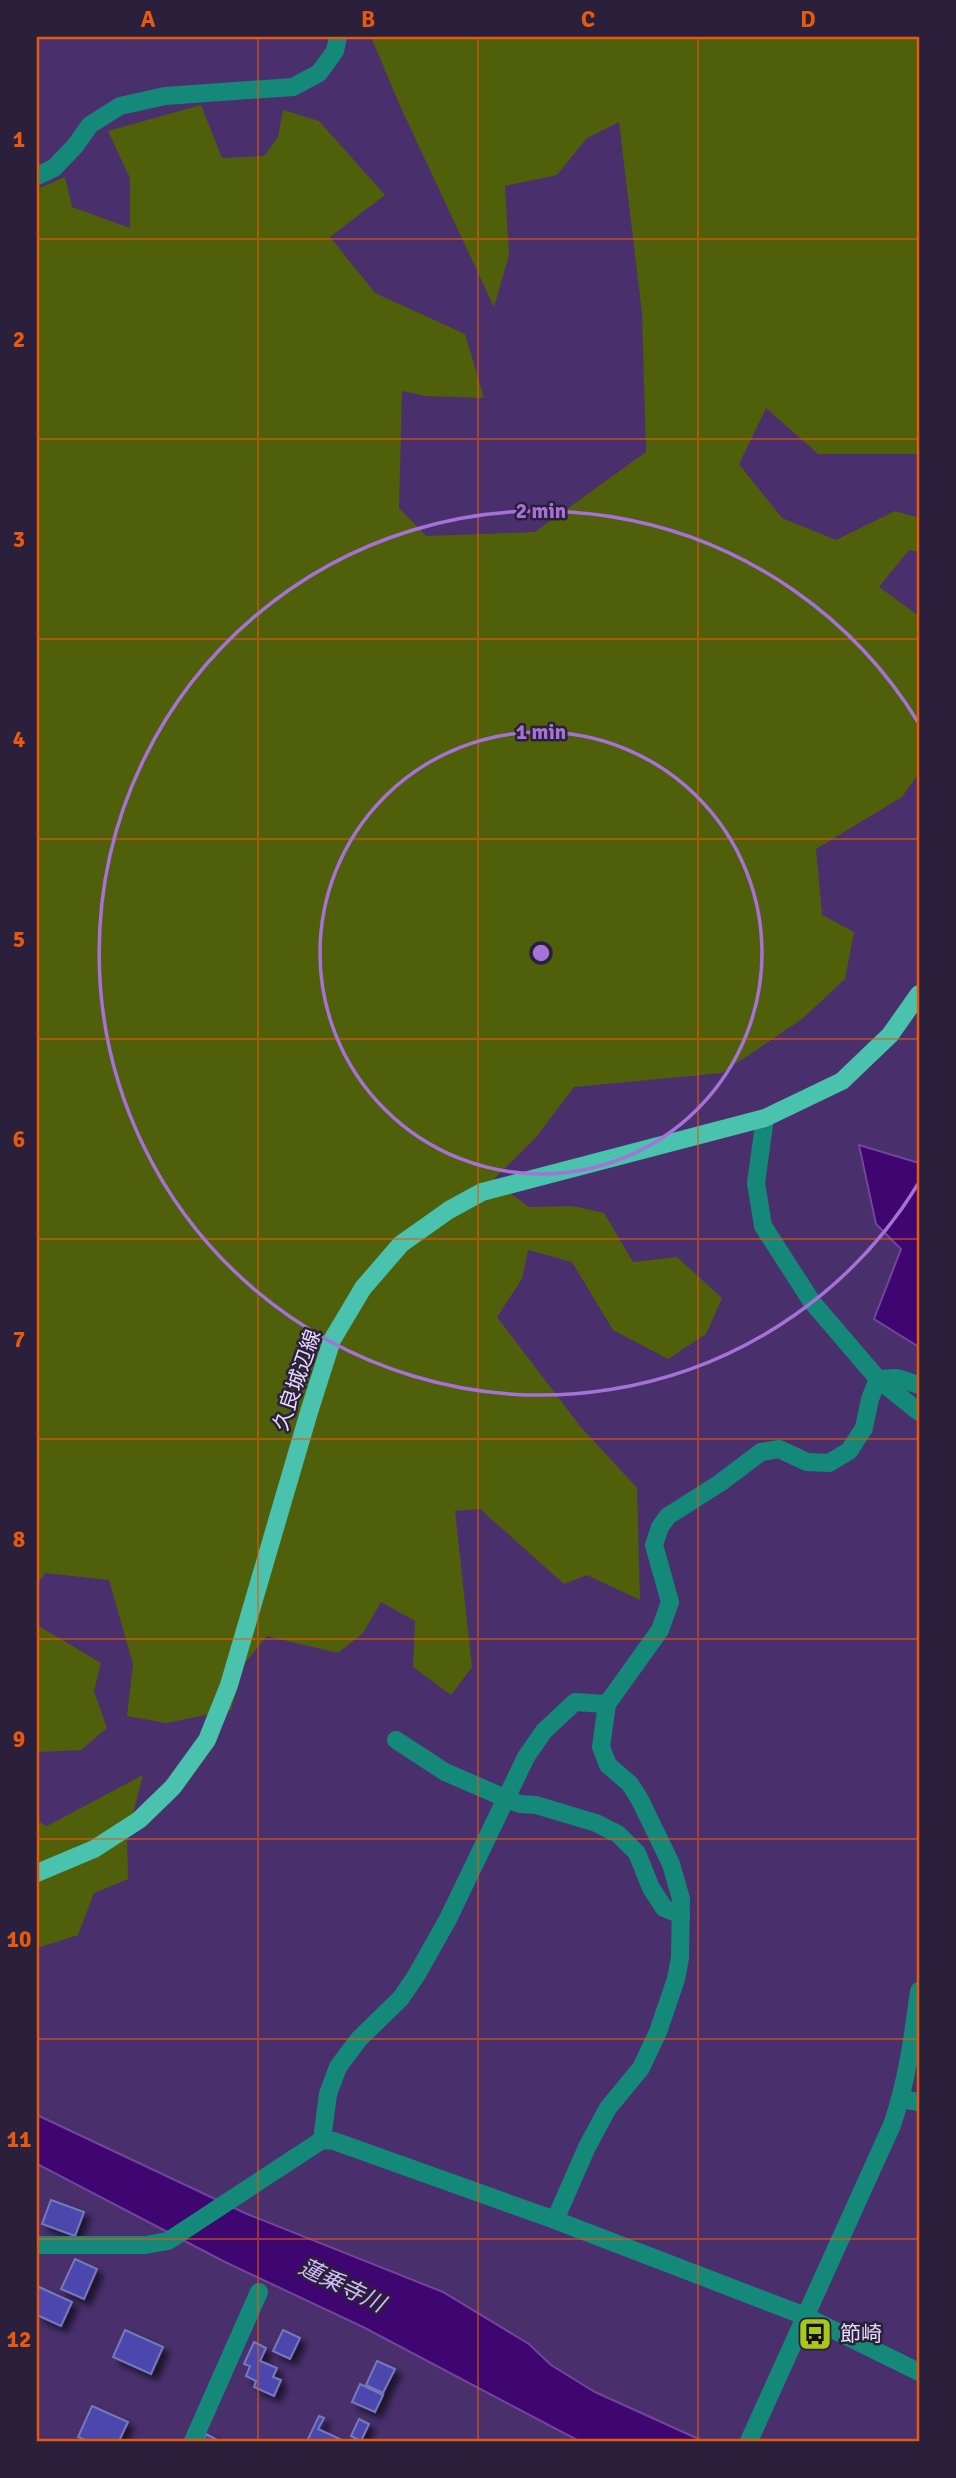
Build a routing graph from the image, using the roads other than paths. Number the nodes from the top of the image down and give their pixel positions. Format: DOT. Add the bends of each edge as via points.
graph roads {
  1 [pos="338,37"];
  2 [pos="37,176"];
  3 [pos="919,994"];
  4 [pos="765,1118"];
  5 [pos="878,1379"];
  6 [pos="919,1385"];
  7 [pos="919,1412"];
  8 [pos="607,1704"];
  9 [pos="396,1740"];
  10 [pos="505,1798"];
  11 [pos="37,1873"];
  12 [pos="681,1915"];
  13 [pos="919,1991"];
  14 [pos="901,2099"];
  15 [pos="919,2102"];
  16 [pos="321,2140"];
  17 [pos="555,2220"];
  18 [pos="37,2245"];
  19 [pos="259,2292"];
  20 [pos="805,2316"];
  21 [pos="919,2372"];
  22 [pos="193,2441"];
  23 [pos="749,2441"];
  1 -- 2 [label="street" via="335,51 318,73 293,87 165,96 120,106 90,125 54,168"];
  3 -- 4 [label="main road, 久良城辺線" via="890,1035 842,1081"];
  4 -- 5 [label="street" via="756,1183 763,1226 812,1301"];
  4 -- 11 [label="main road, 久良城辺線" via="482,1192 401,1244 363,1288 332,1340 229,1685 207,1740 173,1787 139,1820 94,1849"];
  5 -- 6 [label="street" via="897,1378"];
  5 -- 7 [label="street"];
  5 -- 8 [label="street" via="864,1428 849,1451 829,1464 807,1462 779,1449 761,1452 668,1516 654,1545 670,1602 660,1630"];
  8 -- 10 [label="street" via="575,1702 544,1731"];
  8 -- 12 [label="street" via="601,1747 608,1765 640,1800 671,1864"];
  9 -- 10 [label="street" via="445,1772"];
  10 -- 12 [label="street" via="618,1834 636,1853 664,1908"];
  10 -- 16 [label="street" via="416,1976 338,2067 328,2094"];
  12 -- 17 [label="street" via="680,1958 659,2032 641,2068 608,2108"];
  13 -- 14 [label="street"];
  14 -- 15 [label="street"];
  14 -- 20 [label="street"];
  16 -- 17 [label="street"];
  16 -- 18 [label="street" via="168,2241"];
  17 -- 20 [label="street"];
  19 -- 22 [label="street"];
  20 -- 21 [label="street"];
  20 -- 23 [label="street"];
}
